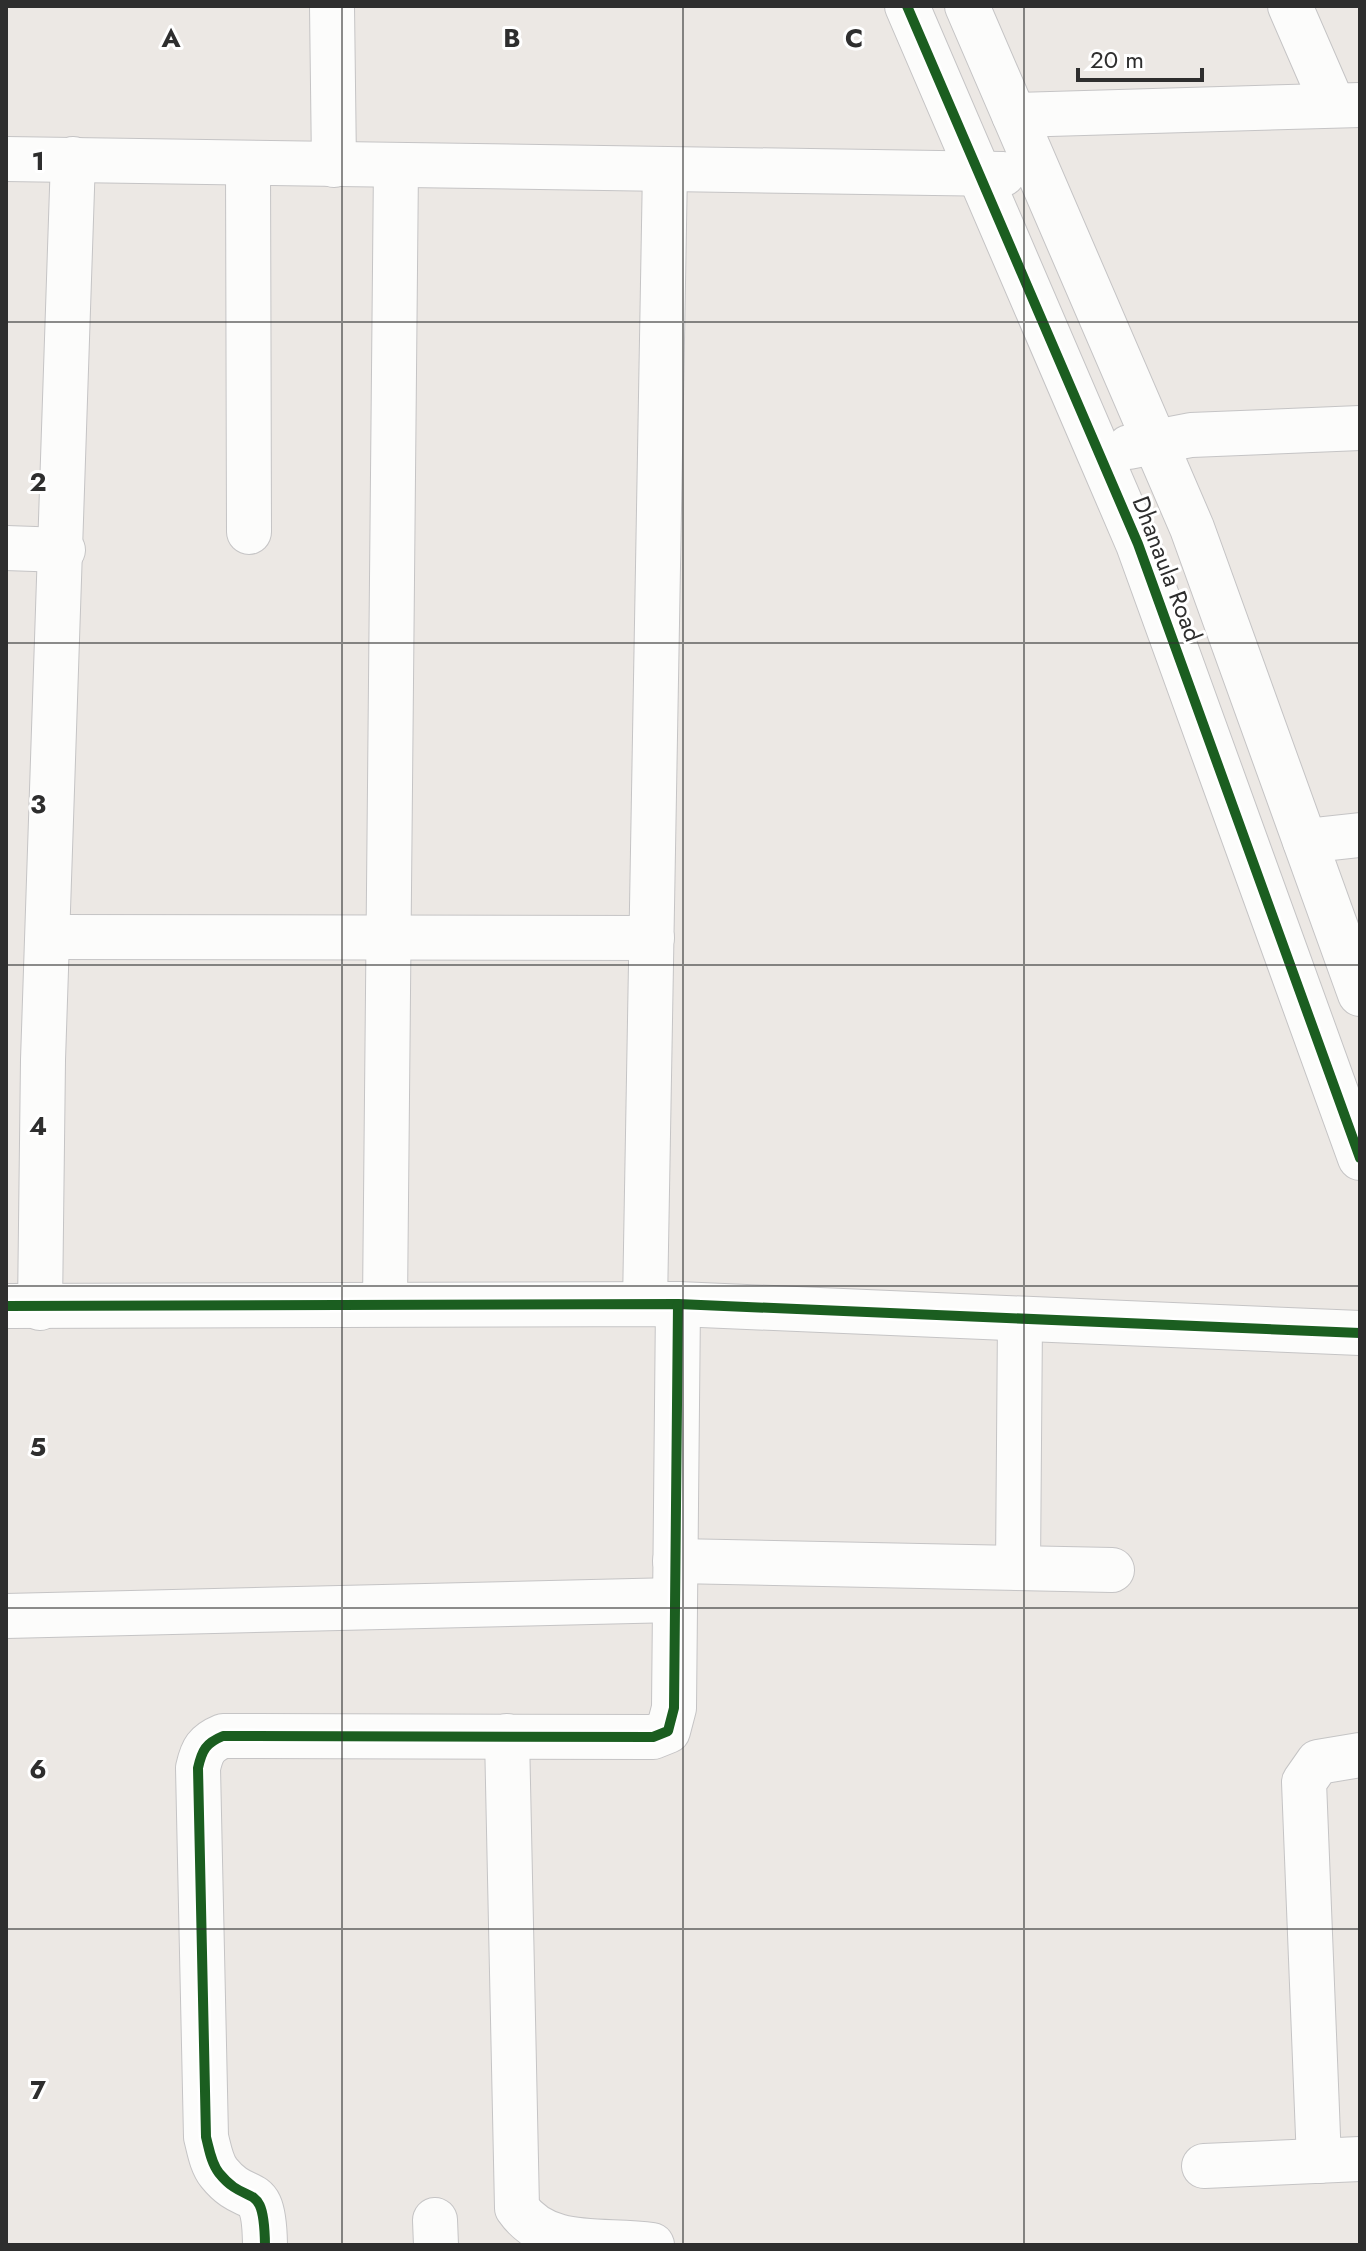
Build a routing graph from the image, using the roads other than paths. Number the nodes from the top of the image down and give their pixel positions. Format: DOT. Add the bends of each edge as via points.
graph roads {
  1 [pos="332,6"];
  2 [pos="907,6"];
  3 [pos="967,6"];
  4 [pos="1290,6"];
  5 [pos="1347,105"];
  6 [pos="1014,115"];
  7 [pos="6,159"];
  8 [pos="73,159"];
  9 [pos="248,163"];
  10 [pos="334,165"];
  11 [pos="396,165"];
  12 [pos="665,169"];
  13 [pos="1039,173"];
  14 [pos="979,175"];
  15 [pos="1360,428"];
  16 [pos="1154,440"];
  17 [pos="1099,454"];
  18 [pos="249,532"];
  19 [pos="6,548"];
  20 [pos="63,550"];
  21 [pos="1360,835"];
  22 [pos="1305,841"];
  23 [pos="49,937"];
  24 [pos="652,938"];
  25 [pos="388,939"];
  26 [pos="1360,994"];
  27 [pos="1360,1158"];
  28 [pos="385,1304"];
  29 [pos="662,1304"];
  30 [pos="23,1307"];
  31 [pos="1020,1319"];
  32 [pos="1360,1333"];
  33 [pos="1018,1568"];
  34 [pos="1112,1570"];
  35 [pos="675,1581"];
  36 [pos="6,1616"];
  37 [pos="507,1736"];
  38 [pos="1360,1755"];
  39 [pos="1339,2160"];
  40 [pos="1204,2166"];
  41 [pos="265,2245"];
  42 [pos="652,2245"];
  1 -- 10 [label="street"];
  2 -- 14 [label="street, Dhanaula Road"];
  3 -- 6 [label="street, Dhanaula Road"];
  4 -- 5 [label="street"];
  5 -- 6 [label="street"];
  6 -- 13 [label="street, Dhanaula Road"];
  7 -- 8 [label="street"];
  8 -- 9 [label="street"];
  8 -- 20 [label="street"];
  9 -- 10 [label="street"];
  9 -- 18 [label="street"];
  10 -- 11 [label="street"];
  11 -- 12 [label="street"];
  11 -- 25 [label="street"];
  12 -- 14 [label="street"];
  12 -- 24 [label="street"];
  13 -- 14 [label="street"];
  13 -- 16 [label="street, Dhanaula Road"];
  14 -- 17 [label="street, Dhanaula Road"];
  15 -- 16 [label="street"];
  16 -- 17 [label="street"];
  16 -- 22 [label="street, Dhanaula Road" via="1192,528"];
  17 -- 27 [label="street, Dhanaula Road" via="1138,544"];
  19 -- 20 [label="street"];
  20 -- 23 [label="street"];
  21 -- 22 [label="street"];
  22 -- 26 [label="street, Dhanaula Road"];
  23 -- 25 [label="street"];
  23 -- 30 [label="street"];
  24 -- 25 [label="street"];
  24 -- 29 [label="street"];
  25 -- 28 [label="street"];
  28 -- 29 [label="street"];
  28 -- 30 [label="street"];
  29 -- 31 [label="street"];
  29 -- 35 [label="street"];
  31 -- 32 [label="street"];
  31 -- 33 [label="street"];
  33 -- 34 [label="street"];
  33 -- 35 [label="street"];
  35 -- 36 [label="street"];
  35 -- 37 [label="street" via="674,1708 668,1731 653,1737"];
  37 -- 41 [label="street" via="223,1736 209,1741 201,1752 206,2137 219,2173 254,2195 262,2207"];
  37 -- 42 [label="street" via="517,2208 525,2223 554,2241"];
  38 -- 39 [label="street" via="1318,1762 1304,1782"];
  39 -- 40 [label="street"];
}
